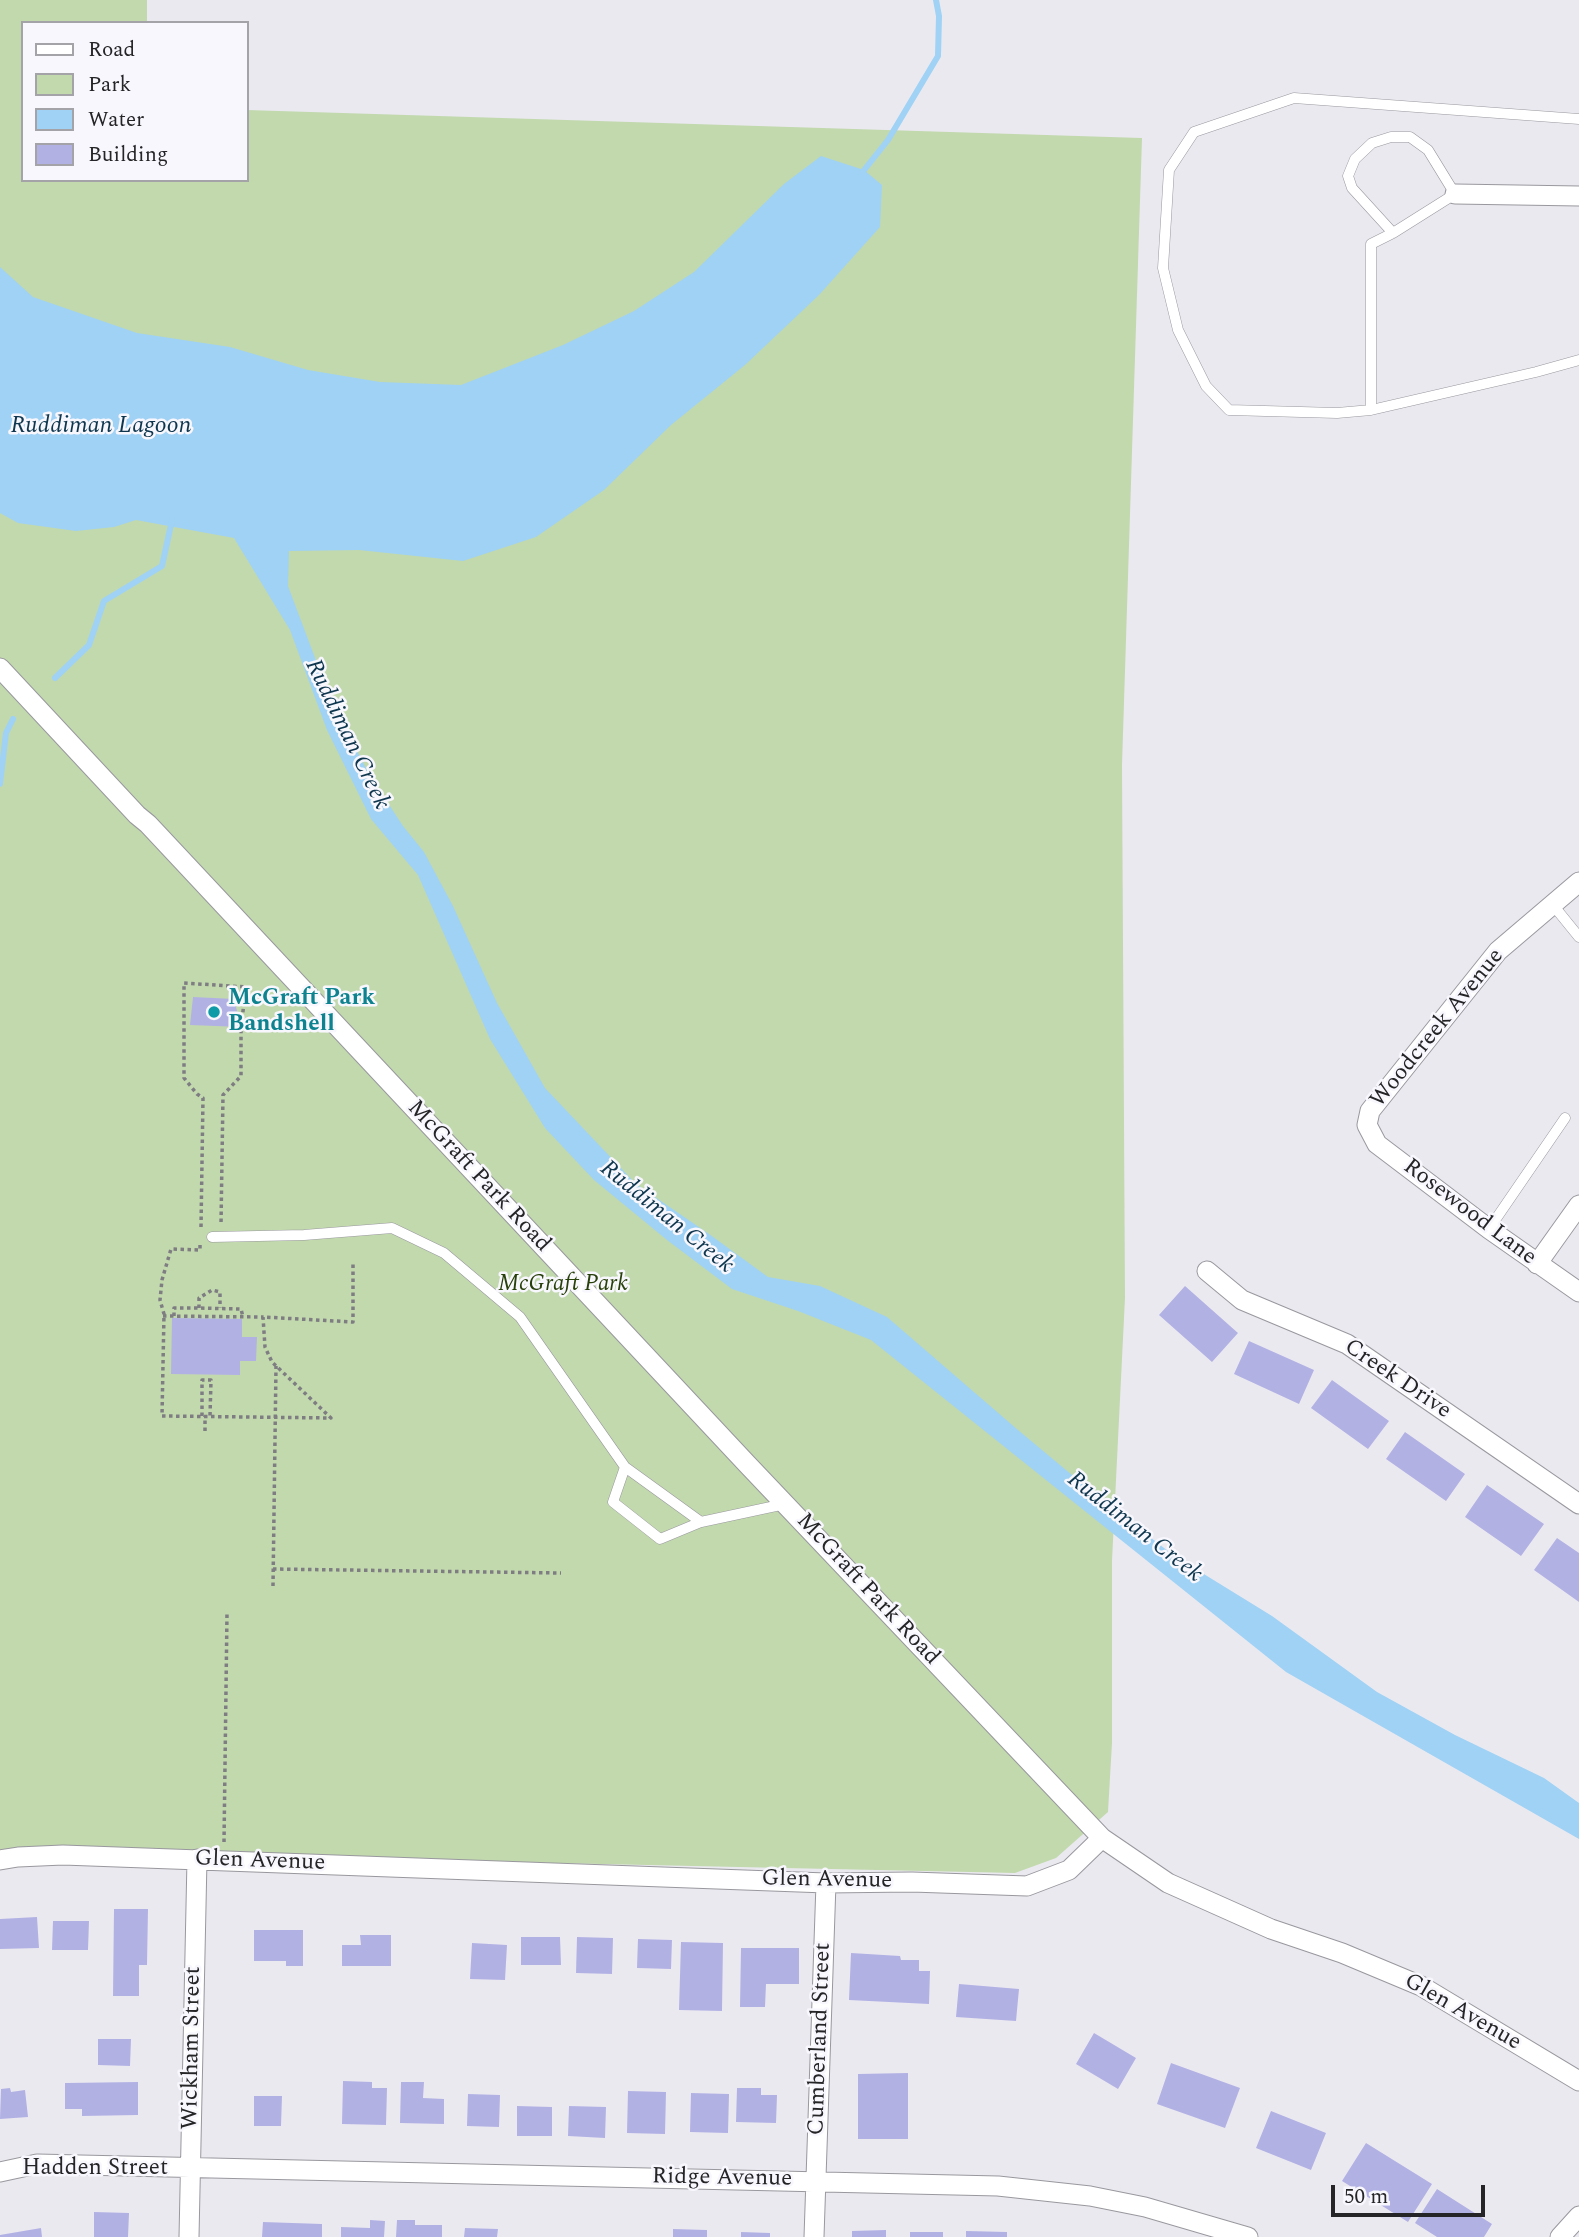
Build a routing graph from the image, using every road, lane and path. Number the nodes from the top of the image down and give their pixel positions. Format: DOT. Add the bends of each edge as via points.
graph roads {
  1 [pos="1579,118"];
  2 [pos="1455,194"];
  3 [pos="1579,196"];
  4 [pos="1393,233"];
  5 [pos="1579,360"];
  6 [pos="1371,410"];
  7 [pos="0,668"];
  8 [pos="1579,882"];
  9 [pos="1553,905"];
  10 [pos="1579,937"];
  11 [pos="1564,1118"];
  12 [pos="1367,1125"];
  13 [pos="1579,1205"];
  14 [pos="1489,1229"];
  15 [pos="216,1236"];
  16 [pos="353,1263"];
  17 [pos="1537,1264"];
  18 [pos="1207,1271"];
  19 [pos="1579,1293"];
  20 [pos="199,1308"];
  21 [pos="220,1308"];
  22 [pos="163,1316"];
  23 [pos="174,1316"];
  24 [pos="243,1317"];
  25 [pos="263,1317"];
  26 [pos="276,1366"];
  27 [pos="206,1416"];
  28 [pos="275,1417"];
  29 [pos="205,1431"];
  30 [pos="625,1467"];
  31 [pos="785,1503"];
  32 [pos="1579,1504"];
  33 [pos="701,1522"];
  34 [pos="273,1569"];
  35 [pos="561,1573"];
  36 [pos="273,1586"];
  37 [pos="227,1612"];
  38 [pos="1102,1838"];
  39 [pos="225,1842"];
  40 [pos="197,1859"];
  41 [pos="0,1860"];
  42 [pos="826,1883"];
  43 [pos="1579,2081"];
  44 [pos="190,2169"];
  45 [pos="0,2172"];
  46 [pos="816,2181"];
  47 [pos="1579,2216"];
  48 [pos="189,2237"];
  49 [pos="814,2237"];
  50 [pos="1248,2237"];
  51 [pos="1560,2237"];
  1 -- 6 [label="lane" via="1294,98 1194,132 1170,170 1163,268 1178,330 1206,386 1229,410"];
  2 -- 3 [label="street"];
  2 -- 4 [label="lane"];
  2 -- 4 [label="lane" via="1428,150 1409,137 1372,143 1355,159 1348,176 1352,188"];
  4 -- 6 [label="lane" via="1371,243"];
  5 -- 6 [label="lane"];
  7 -- 31 [label="street, McGraft Park Road"];
  8 -- 9 [label="street, Woodcreek Avenue"];
  9 -- 10 [label="lane"];
  9 -- 12 [label="street, Woodcreek Avenue" via="1498,951 1370,1111"];
  11 -- 14 [label="lane"];
  12 -- 14 [label="street, Rosewood Lane" via="1377,1144"];
  13 -- 17 [label="street"];
  14 -- 17 [label="street, Rosewood Lane"];
  15 -- 22 [label="path" via="223,1095 241,1076 246,987 184,983 184,1079 203,1098 200,1250 171,1249 162,1280"];
  15 -- 30 [label="lane" via="392,1228 444,1253 520,1317"];
  16 -- 25 [label="path" via="353,1322"];
  17 -- 19 [label="street, Rosewood Lane"];
  18 -- 32 [label="street, Creek Drive" via="1242,1300 1347,1344"];
  20 -- 21 [label="path"];
  20 -- 21 [label="path" via="199,1298 212,1290 220,1292"];
  20 -- 23 [label="path" via="174,1308"];
  21 -- 24 [label="path" via="241,1309"];
  22 -- 23 [label="path"];
  22 -- 27 [label="path" via="162,1416"];
  23 -- 24 [label="path"];
  24 -- 25 [label="path"];
  25 -- 26 [label="path" via="265,1347"];
  26 -- 28 [label="path"];
  26 -- 28 [label="path" via="331,1418"];
  27 -- 27 [label="path" via="202,1380 211,1380"];
  27 -- 28 [label="path"];
  27 -- 29 [label="path"];
  28 -- 34 [label="path"];
  30 -- 33 [label="lane"];
  30 -- 33 [label="lane" via="613,1502 660,1539"];
  31 -- 33 [label="lane"];
  31 -- 38 [label="street, McGraft Park Road"];
  34 -- 35 [label="path"];
  34 -- 36 [label="path"];
  37 -- 39 [label="path"];
  38 -- 42 [label="street, Glen Avenue" via="1069,1871 1027,1886"];
  38 -- 43 [label="street, Glen Avenue" via="1168,1884 1421,1986"];
  40 -- 41 [label="street, Glen Avenue" via="63,1856"];
  40 -- 42 [label="street, Glen Avenue"];
  40 -- 44 [label="street, Wickham Street"];
  42 -- 46 [label="street, Cumberland Street"];
  44 -- 45 [label="street, Hadden Street" via="37,2164"];
  44 -- 46 [label="street, Ridge Avenue"];
  44 -- 48 [label="street, Wickham Street"];
  46 -- 49 [label="street, Cumberland Street"];
  46 -- 50 [label="street, Ridge Avenue" via="998,2186 1090,2196"];
  47 -- 51 [label="street"];
}
